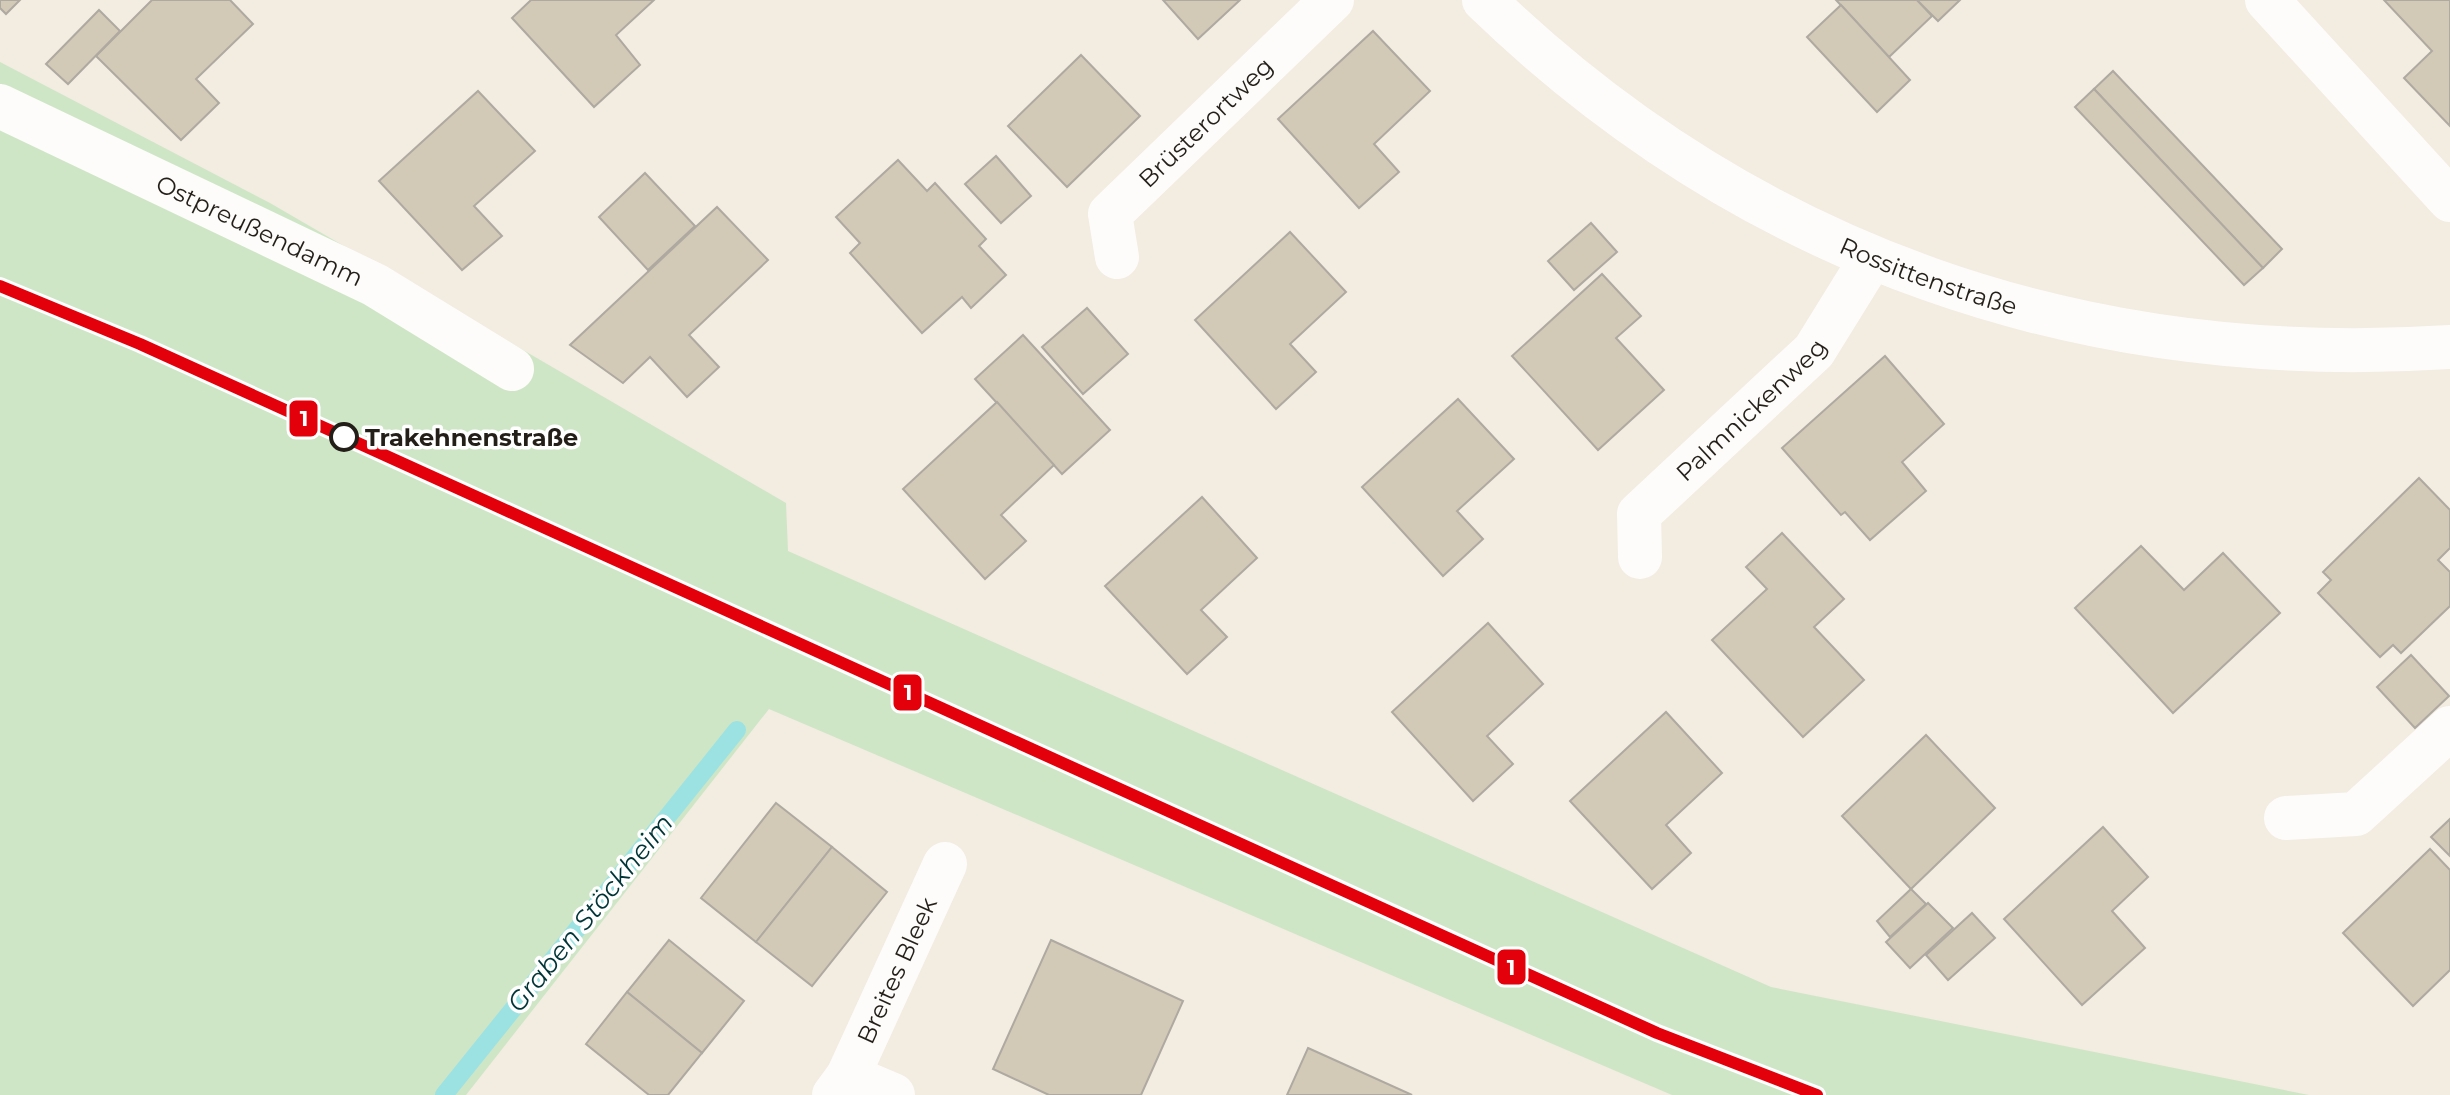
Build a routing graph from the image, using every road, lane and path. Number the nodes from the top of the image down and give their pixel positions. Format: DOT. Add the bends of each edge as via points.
graph roads {
  1 [pos="1332,0"];
  2 [pos="1484,0"];
  3 [pos="2267,0"];
  4 [pos="0,106"];
  5 [pos="2450,200"];
  6 [pos="1117,257"];
  7 [pos="1871,259"];
  8 [pos="2450,347"];
  9 [pos="512,369"];
  10 [pos="1640,557"];
  11 [pos="2450,728"];
  12 [pos="2286,818"];
  13 [pos="945,864"];
  14 [pos="841,1085"];
  15 [pos="893,1095"];
  1 -- 6 [label="street, Brüsterortweg" via="1110,214"];
  2 -- 7 [label="street, Rossittenstraße" via="1608,108 1685,163"];
  3 -- 5 [label="street"];
  4 -- 9 [label="street, Ostpreußendamm" via="375,285"];
  7 -- 8 [label="street, Rossittenstraße" via="2045,316 2134,332 2322,349"];
  7 -- 10 [label="street, Palmnickenweg" via="1814,351 1639,514"];
  11 -- 12 [label="street" via="2356,814"];
  13 -- 14 [label="street, Breites Bleek"];
  14 -- 15 [label="street, Breites Bleek"];
}
